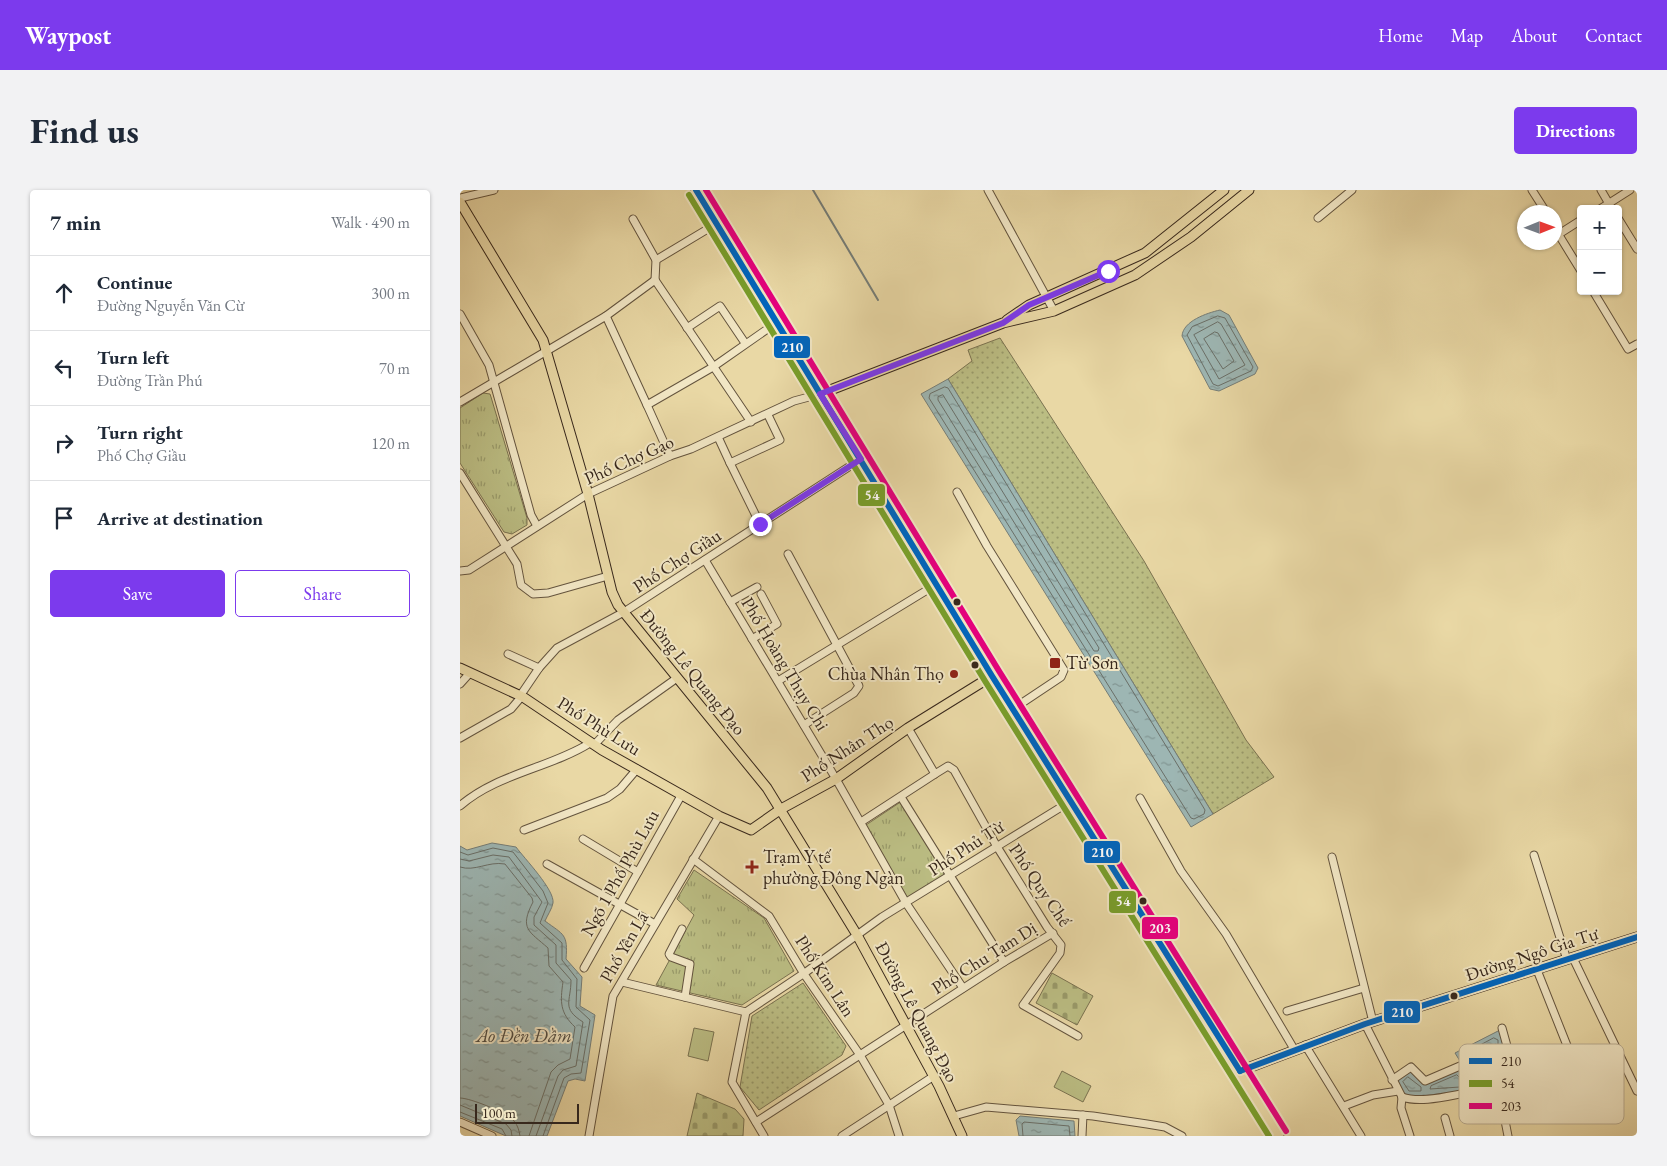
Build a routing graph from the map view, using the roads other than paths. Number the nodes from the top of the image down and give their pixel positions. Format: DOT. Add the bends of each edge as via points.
graph roads {
  1 [pos="494,190"];
  2 [pos="696,190"];
  3 [pos="988,190"];
  4 [pos="1224,190"];
  5 [pos="1248,190"];
  6 [pos="1352,190"];
  7 [pos="1532,190"];
  8 [pos="1601,190"];
  9 [pos="1630,190"];
  10 [pos="460,198"];
  11 [pos="460,202"];
  12 [pos="1542,205"];
  13 [pos="1610,205"];
  14 [pos="1612,205"];
  15 [pos="1318,218"];
  16 [pos="633,219"];
  17 [pos="1577,222"];
  18 [pos="716,224"];
  19 [pos="1622,225"];
  20 [pos="1562,228"];
  21 [pos="1562,239"];
  22 [pos="1637,249"];
  23 [pos="656,260"];
  24 [pos="1577,264"];
  25 [pos="655,280"];
  26 [pos="1595,295"];
  27 [pos="1047,296"];
  28 [pos="1054,311"];
  29 [pos="460,314"];
  30 [pos="606,316"];
  31 [pos="776,323"];
  32 [pos="1003,323"];
  33 [pos="687,328"];
  34 [pos="745,343"];
  35 [pos="1637,344"];
  36 [pos="546,350"];
  37 [pos="713,367"];
  38 [pos="493,381"];
  39 [pos="820,394"];
  40 [pos="460,402"];
  41 [pos="647,405"];
  42 [pos="768,415"];
  43 [pos="751,422"];
  44 [pos="718,437"];
  45 [pos="670,456"];
  46 [pos="861,459"];
  47 [pos="730,464"];
  48 [pos="460,473"];
  49 [pos="957,492"];
  50 [pos="588,494"];
  51 [pos="760,524"];
  52 [pos="537,526"];
  53 [pos="506,547"];
  54 [pos="788,554"];
  55 [pos="705,560"];
  56 [pos="460,570"];
  57 [pos="608,576"];
  58 [pos="937,584"];
  59 [pos="757,587"];
  60 [pos="762,594"];
  61 [pos="730,602"];
  62 [pos="624,612"];
  63 [pos="752,639"];
  64 [pos="838,644"];
  65 [pos="508,654"];
  66 [pos="460,668"];
  67 [pos="539,668"];
  68 [pos="469,674"];
  69 [pos="992,676"];
  70 [pos="677,678"];
  71 [pos="778,681"];
  72 [pos="460,684"];
  73 [pos="521,696"];
  74 [pos="1013,709"];
  75 [pos="804,725"];
  76 [pos="908,728"];
  77 [pos="460,738"];
  78 [pos="592,744"];
  79 [pos="637,769"];
  80 [pos="935,774"];
  81 [pos="836,779"];
  82 [pos="682,794"];
  83 [pos="901,797"];
  84 [pos="1140,798"];
  85 [pos="1071,801"];
  86 [pos="460,806"];
  87 [pos="781,809"];
  88 [pos="718,816"];
  89 [pos="861,822"];
  90 [pos="524,830"];
  91 [pos="583,839"];
  92 [pos="996,845"];
  93 [pos="1534,855"];
  94 [pos="1332,857"];
  95 [pos="693,859"];
  96 [pos="547,864"];
  97 [pos="638,872"];
  98 [pos="951,876"];
  99 [pos="906,903"];
  100 [pos="620,904"];
  101 [pos="655,924"];
  102 [pos="682,929"];
  103 [pos="1053,933"];
  104 [pos="857,935"];
  105 [pos="1637,937"];
  106 [pos="1570,959"];
  107 [pos="1004,962"];
  108 [pos="584,968"];
  109 [pos="1537,970"];
  110 [pos="804,974"];
  111 [pos="622,982"];
  112 [pos="963,988"];
  113 [pos="1364,988"];
  114 [pos="684,997"];
  115 [pos="1286,1011"];
  116 [pos="746,1012"];
  117 [pos="1369,1023"];
  118 [pos="906,1025"];
  119 [pos="1502,1028"];
  120 [pos="1078,1036"];
  121 [pos="1506,1044"];
  122 [pos="1566,1044"];
  123 [pos="1613,1044"];
  124 [pos="1305,1045"];
  125 [pos="1294,1049"];
  126 [pos="860,1055"];
  127 [pos="1624,1065"];
  128 [pos="1459,1066"];
  129 [pos="1240,1071"];
  130 [pos="934,1076"];
  131 [pos="1392,1080"];
  132 [pos="1637,1091"];
  133 [pos="1400,1094"];
  134 [pos="1459,1094"];
  135 [pos="889,1105"];
  136 [pos="1344,1106"];
  137 [pos="1082,1115"];
  138 [pos="954,1116"];
  139 [pos="1445,1118"];
  140 [pos="460,1122"];
  141 [pos="756,1122"];
  142 [pos="492,1136"];
  143 [pos="589,1136"];
  144 [pos="764,1136"];
  145 [pos="842,1136"];
  146 [pos="899,1136"];
  147 [pos="962,1136"];
  148 [pos="1082,1136"];
  149 [pos="1182,1136"];
  150 [pos="1279,1136"];
  151 [pos="1361,1136"];
  152 [pos="1410,1136"];
  153 [pos="1450,1136"];
  1 -- 10 [label="street"];
  2 -- 18 [label="main road"];
  3 -- 27 [label="street"];
  4 -- 27 [label="main road" via="1145,253"];
  5 -- 28 [label="main road" via="1158,261 1135,275"];
  6 -- 15 [label="street"];
  7 -- 12 [label="street"];
  8 -- 13 [label="street"];
  9 -- 14 [label="street"];
  11 -- 36 [label="main road, Đường Lê Quang Đạo" via="532,318"];
  16 -- 23 [label="street"];
  17 -- 20 [label="street"];
  18 -- 23 [label="street"];
  18 -- 31 [label="main road"];
  19 -- 22 [label="street"];
  21 -- 24 [label="street"];
  23 -- 25 [label="street"];
  25 -- 30 [label="street"];
  25 -- 33 [label="street"];
  26 -- 35 [label="street" via="1628,349"];
  27 -- 28 [label="street"];
  27 -- 32 [label="main road"];
  28 -- 32 [label="main road"];
  29 -- 38 [label="street" via="489,365"];
  30 -- 36 [label="street"];
  30 -- 41 [label="street"];
  31 -- 34 [label="street"];
  31 -- 39 [label="main road"];
  32 -- 39 [label="main road"];
  33 -- 34 [label="street" via="720,306"];
  33 -- 37 [label="street"];
  34 -- 37 [label="street"];
  36 -- 38 [label="street"];
  36 -- 50 [label="main road, Đường Lê Quang Đạo"];
  37 -- 41 [label="street"];
  37 -- 43 [label="street"];
  38 -- 40 [label="street"];
  38 -- 52 [label="street" via="531,515"];
  39 -- 42 [label="street, Phố Chợ Gạo" via="802,398"];
  39 -- 46 [label="main road"];
  41 -- 45 [label="street"];
  42 -- 43 [label="street, Phố Chợ Gạo"];
  42 -- 47 [label="street" via="780,440"];
  43 -- 44 [label="street, Phố Chợ Gạo"];
  44 -- 45 [label="street, Phố Chợ Gạo"];
  44 -- 47 [label="street"];
  45 -- 50 [label="street, Phố Chợ Gạo"];
  46 -- 51 [label="street, Phố Chợ Giầu"];
  46 -- 58 [label="main road"];
  47 -- 51 [label="street"];
  48 -- 53 [label="street"];
  49 -- 74 [label="street" via="1064,670 1061,678"];
  50 -- 52 [label="street, Phố Chợ Gạo"];
  50 -- 57 [label="main road, Đường Lê Quang Đạo"];
  51 -- 55 [label="street, Phố Chợ Giầu"];
  52 -- 53 [label="street, Phố Chợ Gạo"];
  53 -- 56 [label="street, Phố Chợ Gạo" via="469,570"];
  53 -- 57 [label="street" via="517,564 521,585 533,594 548,593"];
  54 -- 64 [label="street"];
  55 -- 61 [label="street, Phố Hoàng Thụy Chi"];
  55 -- 62 [label="street, Phố Chợ Giầu"];
  57 -- 62 [label="main road, Đường Lê Quang Đạo" via="612,592"];
  58 -- 64 [label="street"];
  58 -- 69 [label="main road"];
  59 -- 61 [label="street"];
  60 -- 63 [label="street" via="778,624"];
  61 -- 63 [label="street, Phố Hoàng Thụy Chi"];
  62 -- 67 [label="street, Phố Chợ Giầu" via="557,648"];
  62 -- 70 [label="main road, Đường Lê Quang Đạo"];
  63 -- 71 [label="street, Phố Hoàng Thụy Chi"];
  64 -- 71 [label="street"];
  64 -- 75 [label="street" via="857,679 858,688 854,694"];
  65 -- 67 [label="street"];
  66 -- 68 [label="main road, Phố Phù Lưu"];
  67 -- 73 [label="street, Phố Chợ Giầu"];
  68 -- 72 [label="street"];
  68 -- 73 [label="main road, Phố Phù Lưu"];
  69 -- 74 [label="main road"];
  69 -- 76 [label="main road, Phố Nhân Thọ"];
  70 -- 78 [label="street" via="618,720"];
  70 -- 87 [label="main road, Đường Lê Quang Đạo"];
  71 -- 75 [label="street, Phố Hoàng Thụy Chi"];
  73 -- 77 [label="street, Phố Chợ Giầu" via="511,709"];
  73 -- 78 [label="main road, Phố Phù Lưu"];
  74 -- 85 [label="main road"];
  75 -- 81 [label="street, Phố Hoàng Thụy Chi"];
  76 -- 80 [label="street"];
  76 -- 81 [label="main road, Phố Nhân Thọ"];
  78 -- 79 [label="main road, Phố Phù Lưu"];
  78 -- 86 [label="street" via="497,783"];
  79 -- 82 [label="main road, Phố Phù Lưu"];
  79 -- 90 [label="street" via="620,789 607,798"];
  80 -- 83 [label="street, Phố Quy Chế"];
  80 -- 92 [label="street, Phố Quy Chế" via="951,766"];
  81 -- 87 [label="main road, Phố Nhân Thọ"];
  81 -- 89 [label="street, Phố Hoàng Thụy Chi"];
  82 -- 88 [label="main road, Phố Phù Lưu"];
  82 -- 97 [label="street, Ngõ 1 Phố Phù Lưu"];
  83 -- 89 [label="street, Phố Quy Chế"];
  83 -- 98 [label="street"];
  84 -- 125 [label="street" via="1181,871 1226,934"];
  85 -- 92 [label="street, Phố Phủ Từ"];
  85 -- 129 [label="main road"];
  87 -- 88 [label="main road, Phố Nhân Thọ" via="751,830"];
  87 -- 104 [label="main road, Đường Lê Quang Đạo"];
  88 -- 95 [label="street, Phố Yên Lã"];
  89 -- 99 [label="street, Phố Hoàng Thụy Chi"];
  91 -- 97 [label="street"];
  92 -- 98 [label="street, Phố Phủ Từ"];
  92 -- 103 [label="street, Phố Quy Chế"];
  93 -- 106 [label="street"];
  94 -- 113 [label="street"];
  95 -- 101 [label="street, Phố Yên Lã"];
  95 -- 110 [label="street, Phố Kim Lân" via="769,916"];
  96 -- 100 [label="street"];
  97 -- 100 [label="street, Ngõ 1 Phố Phù Lưu"];
  98 -- 99 [label="street, Phố Phủ Từ"];
  98 -- 107 [label="street"];
  99 -- 104 [label="street, Phố Phủ Từ"];
  99 -- 112 [label="street, Phố Hoàng Thụy Chi"];
  100 -- 101 [label="street"];
  100 -- 108 [label="street, Ngõ 1 Phố Phù Lưu"];
  101 -- 111 [label="street, Phố Yên Lã"];
  102 -- 114 [label="street" via="669,954 690,964"];
  103 -- 107 [label="street, Phố Chu Tam Dị"];
  103 -- 120 [label="street, Phố Quy Chế" via="1061,945 1060,953 1023,1004"];
  104 -- 110 [label="street, Phố Phủ Từ"];
  104 -- 118 [label="main road, Đường Lê Quang Đạo"];
  105 -- 106 [label="main road, Đường Ngô Gia Tự"];
  106 -- 109 [label="main road, Đường Ngô Gia Tự"];
  106 -- 123 [label="street"];
  107 -- 112 [label="street, Phố Chu Tam Dị"];
  109 -- 117 [label="main road, Đường Ngô Gia Tự"];
  109 -- 122 [label="street"];
  110 -- 116 [label="street"];
  110 -- 126 [label="street, Phố Kim Lân"];
  111 -- 114 [label="street"];
  111 -- 143 [label="street, Phố Yên Lã" via="613,996"];
  112 -- 118 [label="street, Phố Chu Tam Dị"];
  113 -- 115 [label="street"];
  113 -- 117 [label="street"];
  114 -- 116 [label="street"];
  116 -- 141 [label="street" via="732,1082"];
  117 -- 124 [label="main road, Đường Ngô Gia Tự"];
  117 -- 131 [label="street"];
  118 -- 126 [label="street, Phố Chu Tam Dị"];
  118 -- 130 [label="main road, Đường Lê Quang Đạo"];
  119 -- 121 [label="street"];
  124 -- 125 [label="main road, Đường Ngô Gia Tự"];
  124 -- 136 [label="street"];
  125 -- 129 [label="main road, Đường Ngô Gia Tự"];
  126 -- 135 [label="street, Phố Kim Lân"];
  126 -- 141 [label="street, Phố Chu Tam Dị"];
  127 -- 132 [label="street"];
  128 -- 131 [label="street" via="1425,1081 1411,1067"];
  129 -- 150 [label="main road"];
  130 -- 135 [label="street"];
  130 -- 138 [label="main road, Đường Lê Quang Đạo"];
  131 -- 133 [label="street"];
  133 -- 134 [label="street" via="1410,1099"];
  133 -- 136 [label="street" via="1373,1095"];
  133 -- 152 [label="street"];
  135 -- 145 [label="street"];
  135 -- 146 [label="street, Phố Kim Lân"];
  136 -- 151 [label="street"];
  137 -- 138 [label="street" via="986,1107"];
  137 -- 148 [label="street"];
  137 -- 149 [label="street" via="1164,1127"];
  138 -- 147 [label="main road, Đường Lê Quang Đạo"];
  139 -- 153 [label="street"];
  140 -- 142 [label="street"];
  141 -- 144 [label="street"];
}
